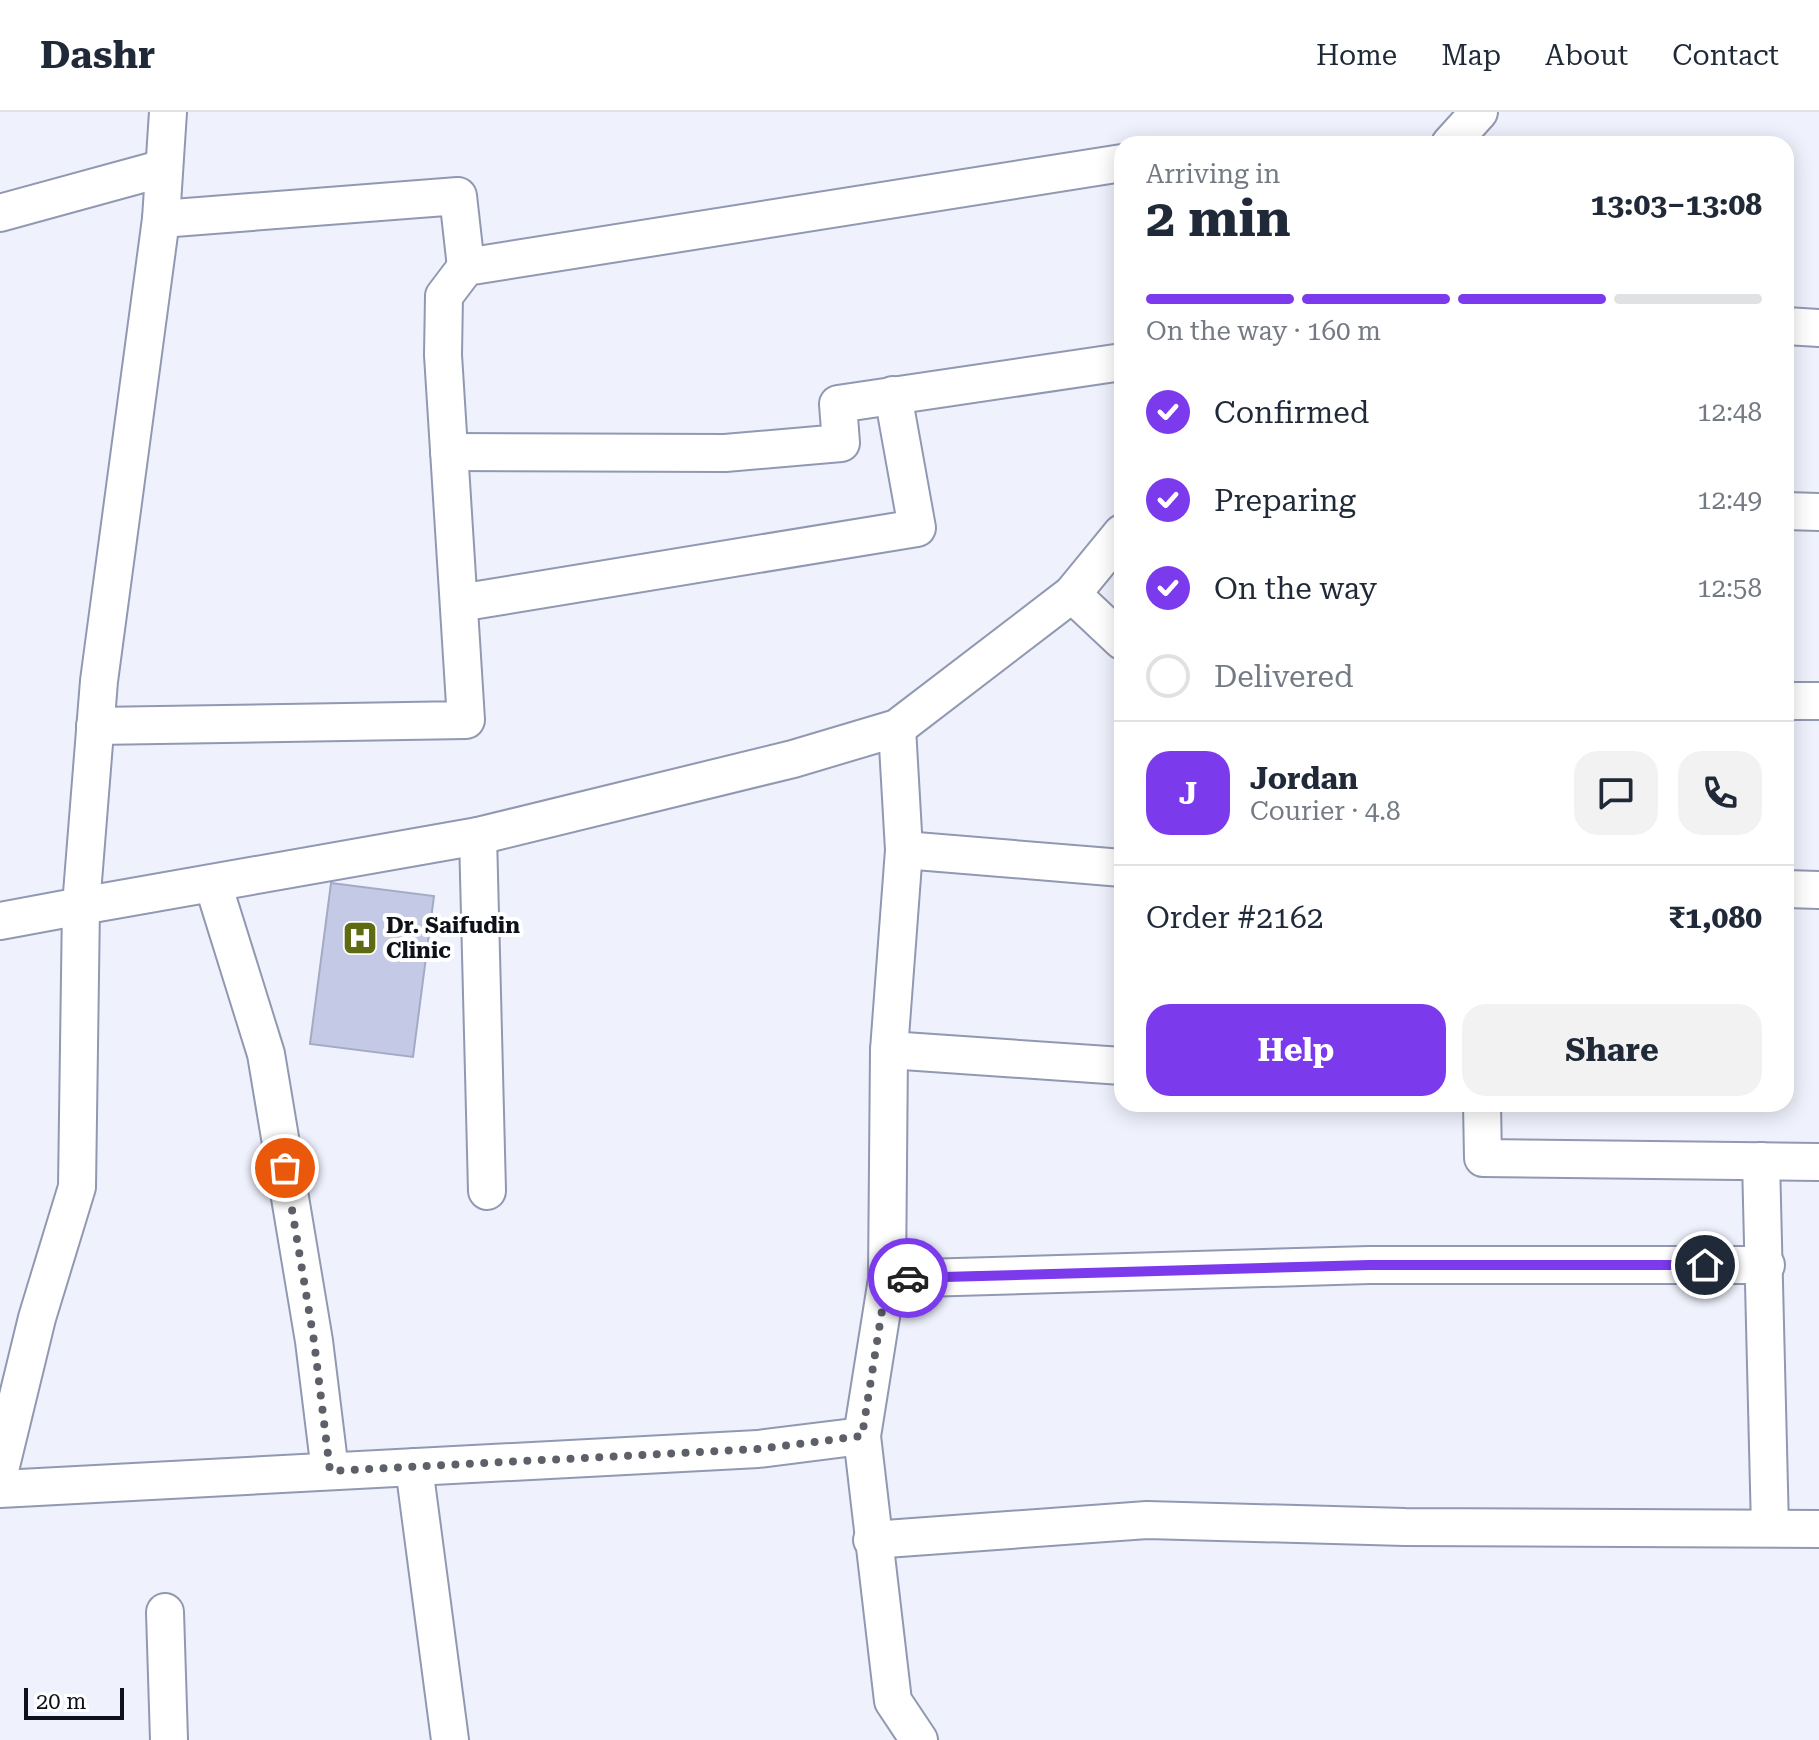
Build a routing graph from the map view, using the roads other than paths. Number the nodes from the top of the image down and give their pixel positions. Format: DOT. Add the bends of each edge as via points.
graph roads {
  1 [pos="168,112"];
  2 [pos="1479,112"];
  3 [pos="1457,136"];
  4 [pos="1114,164"];
  5 [pos="164,168"];
  6 [pos="0,213"];
  7 [pos="161,219"];
  8 [pos="466,267"];
  9 [pos="1794,326"];
  10 [pos="1819,328"];
  11 [pos="1114,363"];
  12 [pos="893,395"];
  13 [pos="449,452"];
  14 [pos="1794,511"];
  15 [pos="1819,512"];
  16 [pos="1114,543"];
  17 [pos="1072,594"];
  18 [pos="459,603"];
  19 [pos="1114,633"];
  20 [pos="1794,701"];
  21 [pos="1819,701"];
  22 [pos="95,726"];
  23 [pos="897,728"];
  24 [pos="478,836"];
  25 [pos="904,850"];
  26 [pos="1114,867"];
  27 [pos="213,884"];
  28 [pos="1794,889"];
  29 [pos="1819,890"];
  30 [pos="81,906"];
  31 [pos="0,921"];
  32 [pos="889,1050"];
  33 [pos="1114,1065"];
  34 [pos="1482,1112"];
  35 [pos="1761,1161"];
  36 [pos="1819,1162"];
  37 [pos="487,1191"];
  38 [pos="1766,1265"];
  39 [pos="887,1279"];
  40 [pos="862,1436"];
  41 [pos="414,1467"];
  42 [pos="0,1470"];
  43 [pos="330,1471"];
  44 [pos="0,1489"];
  45 [pos="1770,1528"];
  46 [pos="1819,1529"];
  47 [pos="872,1540"];
  48 [pos="165,1612"];
  49 [pos="169,1740"];
  50 [pos="450,1740"];
  51 [pos="919,1740"];
  1 -- 5 [label="street"];
  2 -- 3 [label="street"];
  4 -- 8 [label="street"];
  5 -- 6 [label="street"];
  5 -- 7 [label="street"];
  7 -- 8 [label="street" via="458,196"];
  7 -- 22 [label="street"];
  8 -- 13 [label="street" via="444,296"];
  9 -- 10 [label="street"];
  11 -- 12 [label="street"];
  12 -- 13 [label="street" via="838,404 841,443 725,453"];
  12 -- 18 [label="street" via="917,528"];
  13 -- 18 [label="street"];
  14 -- 15 [label="street"];
  16 -- 17 [label="street"];
  17 -- 19 [label="street"];
  17 -- 23 [label="street"];
  18 -- 22 [label="street" via="466,720"];
  20 -- 21 [label="street"];
  22 -- 30 [label="street"];
  23 -- 24 [label="street" via="793,759"];
  23 -- 25 [label="street"];
  24 -- 27 [label="street"];
  24 -- 37 [label="street"];
  25 -- 26 [label="street"];
  25 -- 32 [label="street"];
  27 -- 30 [label="street"];
  27 -- 43 [label="street" via="266,1054"];
  28 -- 29 [label="street"];
  30 -- 31 [label="street"];
  30 -- 42 [label="street" via="77,1187 37,1318"];
  32 -- 33 [label="street"];
  32 -- 39 [label="street"];
  34 -- 35 [label="street" via="1483,1158"];
  35 -- 36 [label="street"];
  35 -- 38 [label="street"];
  38 -- 39 [label="street" via="1369,1265"];
  38 -- 45 [label="street"];
  39 -- 40 [label="street"];
  40 -- 41 [label="street" via="758,1449"];
  40 -- 47 [label="street"];
  41 -- 43 [label="street"];
  41 -- 50 [label="street"];
  43 -- 44 [label="street"];
  45 -- 46 [label="street"];
  45 -- 47 [label="street" via="1147,1520"];
  47 -- 51 [label="street" via="893,1701"];
  48 -- 49 [label="street"];
}
